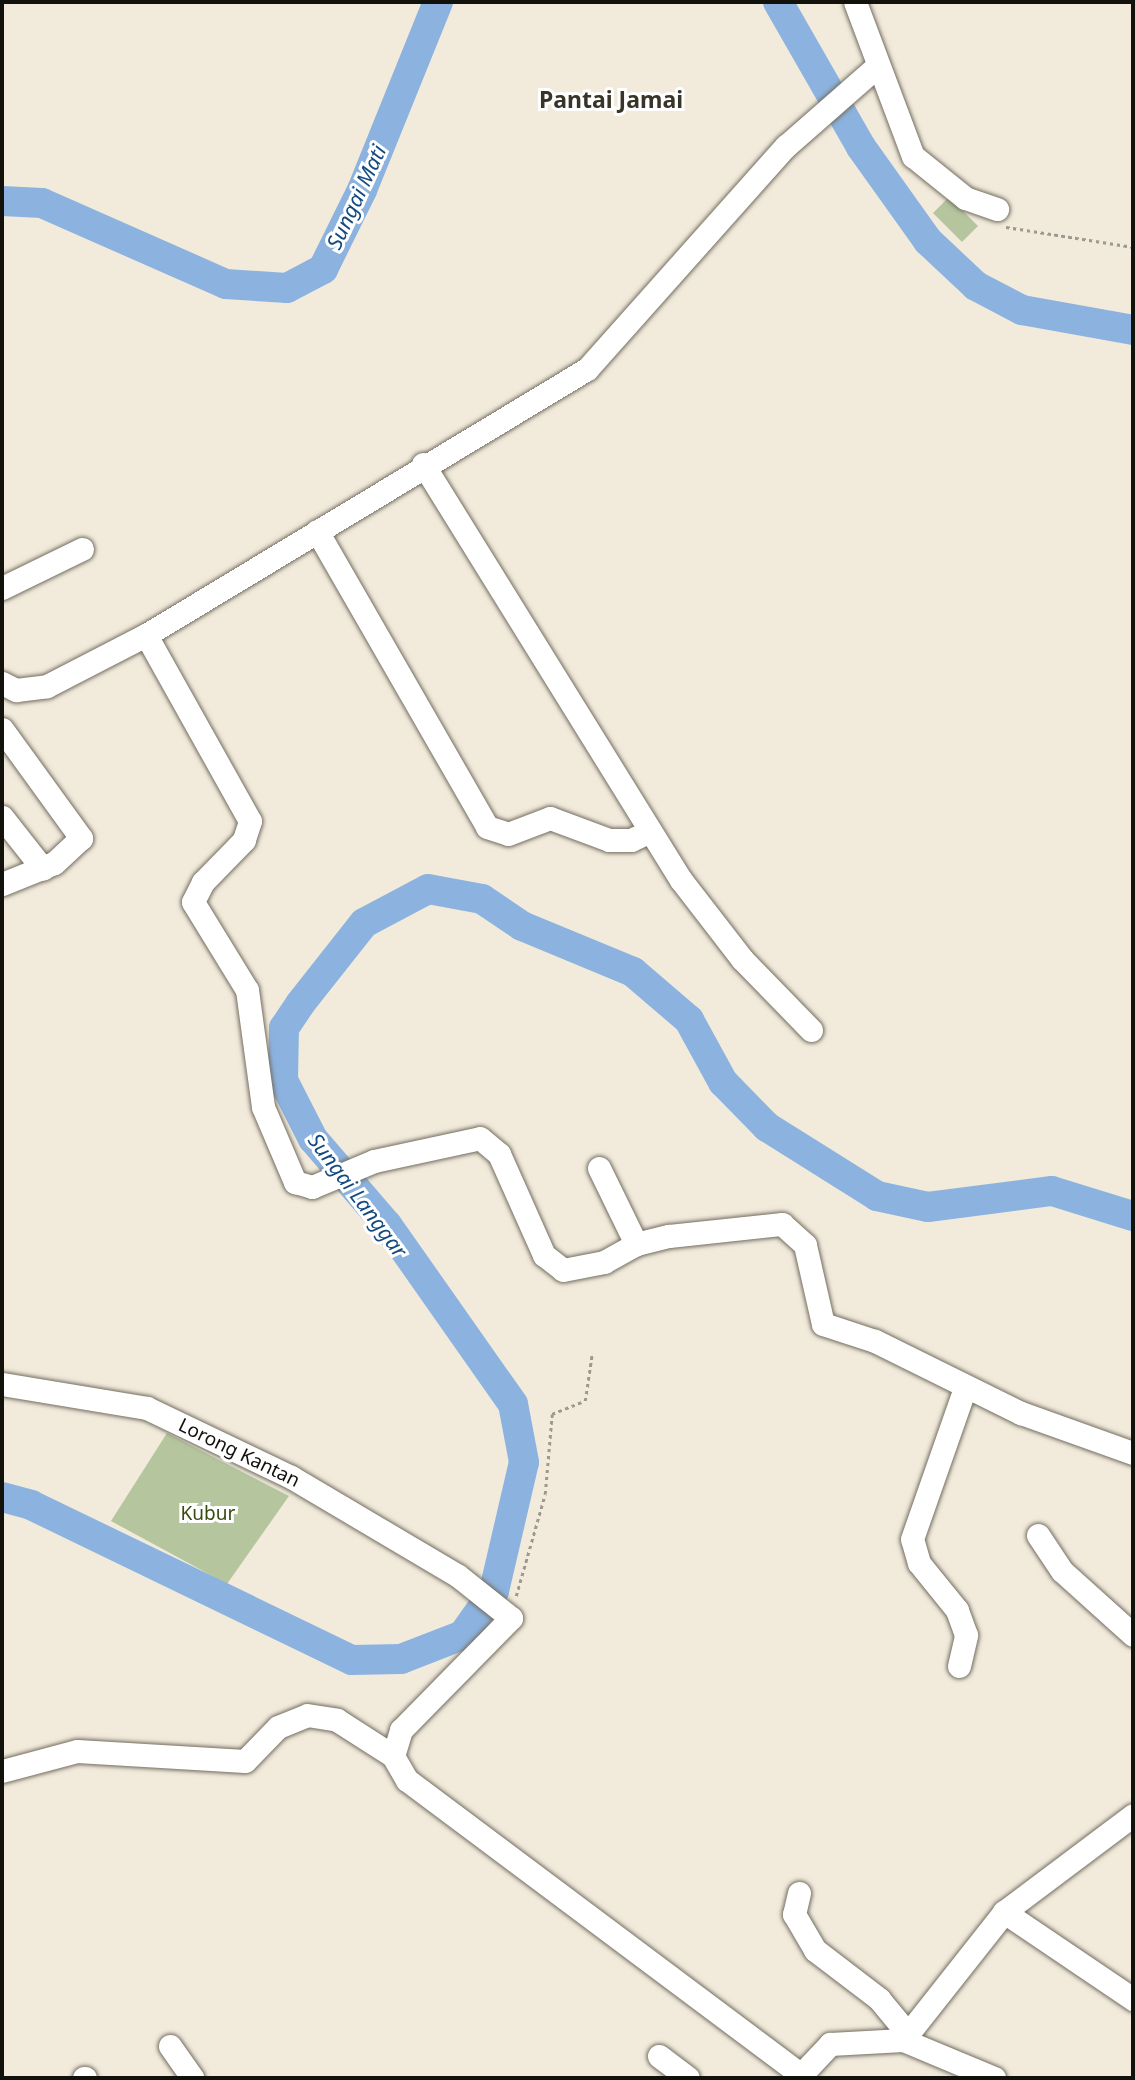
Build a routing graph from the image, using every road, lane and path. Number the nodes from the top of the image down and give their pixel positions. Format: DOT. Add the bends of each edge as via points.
graph roads {
  1 [pos="855,2"];
  2 [pos="875,68"];
  3 [pos="997,209"];
  4 [pos="1133,247"];
  5 [pos="423,464"];
  6 [pos="317,531"];
  7 [pos="82,550"];
  8 [pos="2,588"];
  9 [pos="146,635"];
  10 [pos="2,682"];
  11 [pos="2,730"];
  12 [pos="2,817"];
  13 [pos="650,831"];
  14 [pos="43,869"];
  15 [pos="2,884"];
  16 [pos="811,1030"];
  17 [pos="599,1168"];
  18 [pos="636,1244"];
  19 [pos="592,1354"];
  20 [pos="2,1384"];
  21 [pos="965,1388"];
  22 [pos="1133,1453"];
  23 [pos="1038,1535"];
  24 [pos="506,1615"];
  25 [pos="1133,1635"];
  26 [pos="959,1665"];
  27 [pos="393,1756"];
  28 [pos="2,1771"];
  29 [pos="1133,1815"];
  30 [pos="799,1893"];
  31 [pos="1004,1912"];
  32 [pos="1133,1999"];
  33 [pos="906,2037"];
  34 [pos="170,2046"];
  35 [pos="659,2056"];
  36 [pos="799,2076"];
  37 [pos="192,2078"];
  38 [pos="688,2078"];
  39 [pos="994,2078"];
  1 -- 2 [label="street"];
  2 -- 3 [label="street" via="925,171 965,198"];
  2 -- 5 [label="street" via="737,197 587,369"];
  3 -- 4 [label="path" via="998,224 1015,230"];
  5 -- 6 [label="street"];
  5 -- 13 [label="street"];
  6 -- 9 [label="street"];
  6 -- 13 [label="street" via="487,827 508,834 550,818 609,840 631,840"];
  7 -- 8 [label="street"];
  9 -- 10 [label="street" via="47,686 16,690"];
  9 -- 18 [label="street" via="250,821 244,840 203,882 193,902 247,989 263,1107 295,1182 312,1187 374,1161 480,1138 499,1154 555,1266 596,1265"];
  11 -- 14 [label="street" via="79,831 78,845"];
  12 -- 14 [label="street"];
  13 -- 16 [label="street" via="742,959"];
  14 -- 15 [label="street"];
  17 -- 18 [label="street"];
  18 -- 21 [label="street" via="782,1224 804,1245 823,1324 875,1341"];
  19 -- 24 [label="path" via="585,1401 552,1414 533,1553"];
  20 -- 24 [label="street, Lorong Kantan" via="147,1408 291,1477 457,1575"];
  21 -- 22 [label="street"];
  21 -- 26 [label="street" via="912,1539 919,1563 957,1610 966,1635"];
  23 -- 25 [label="street" via="1062,1570"];
  24 -- 27 [label="street" via="401,1730"];
  27 -- 28 [label="street" via="337,1720 307,1715 278,1727 245,1761 77,1751"];
  27 -- 36 [label="street" via="407,1780"];
  29 -- 31 [label="street"];
  30 -- 33 [label="street" via="794,1914 815,1950 879,1999"];
  31 -- 32 [label="street"];
  31 -- 33 [label="street"];
  33 -- 36 [label="street" via="830,2044"];
  33 -- 39 [label="street"];
  34 -- 37 [label="street"];
  35 -- 38 [label="street"];
}
